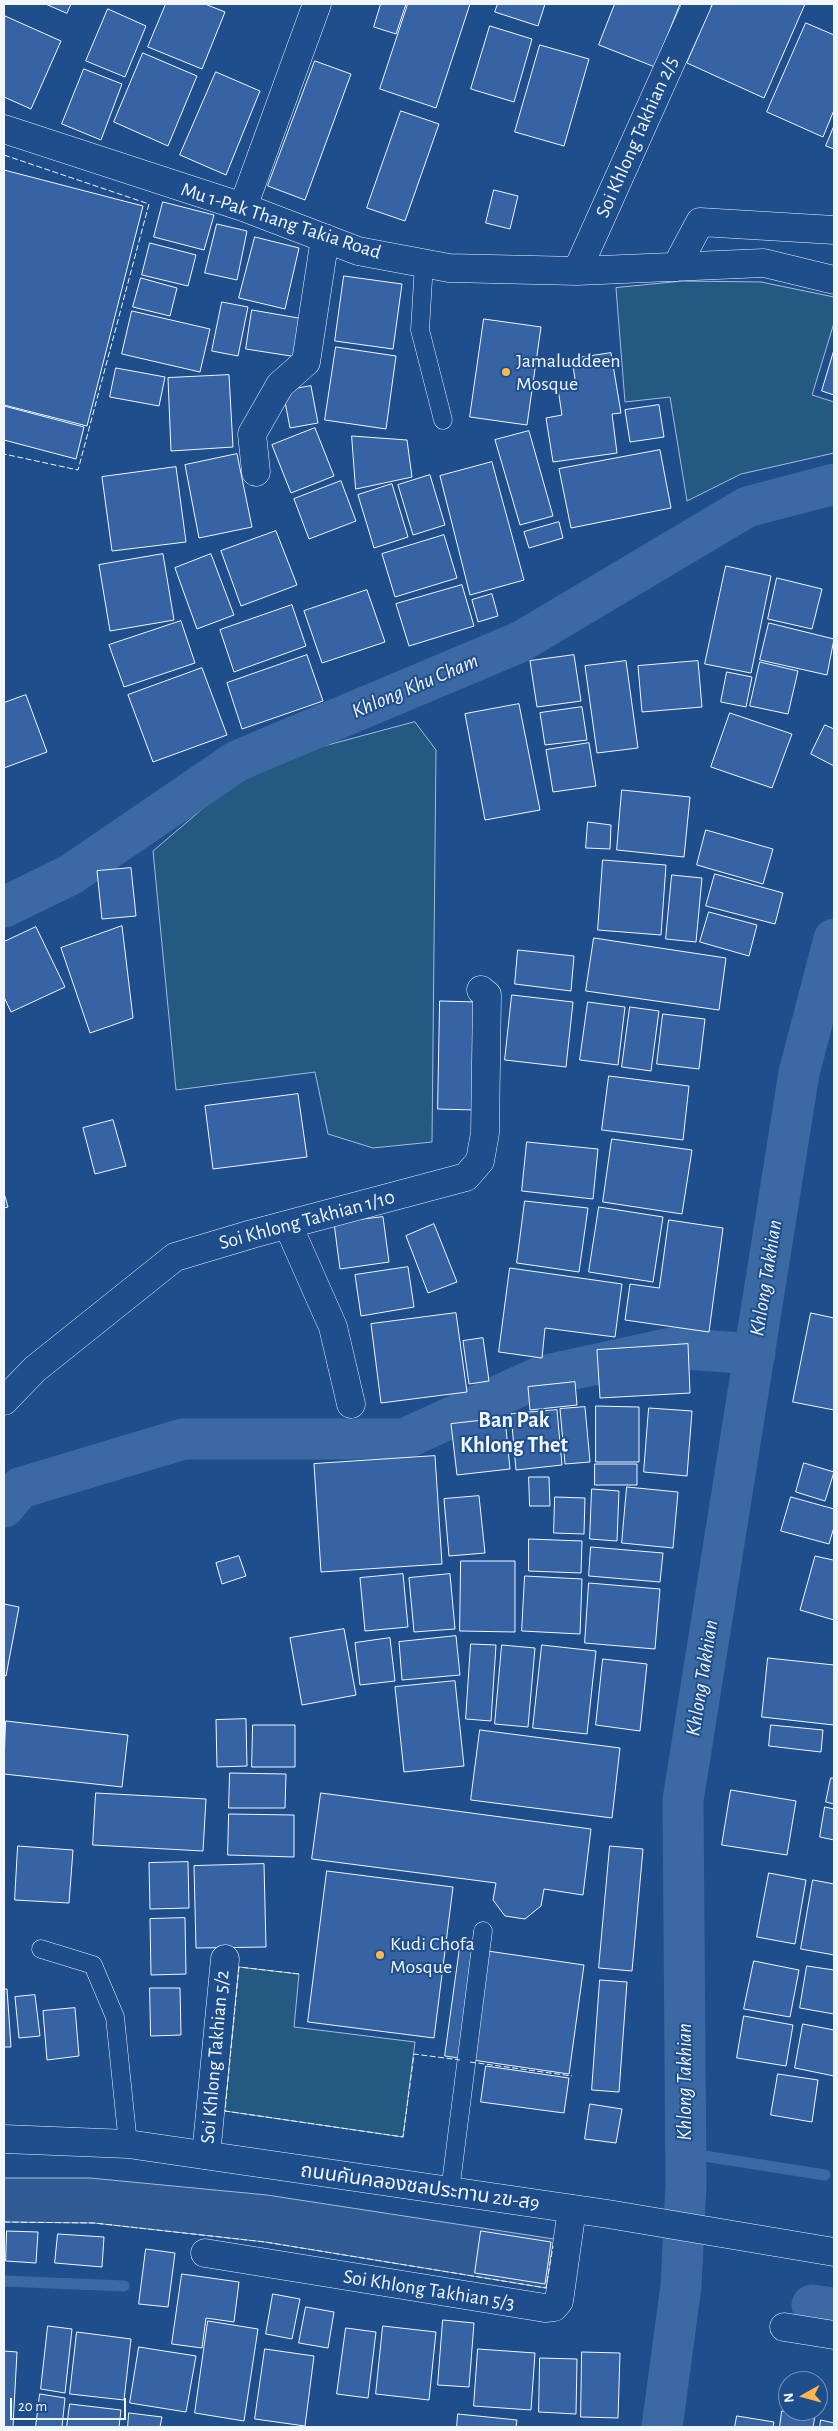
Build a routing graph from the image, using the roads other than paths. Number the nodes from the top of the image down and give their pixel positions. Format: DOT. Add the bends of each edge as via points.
graph roads {
  1 [pos="317,4"];
  2 [pos="697,4"];
  3 [pos="4,129"];
  4 [pos="243,206"];
  5 [pos="834,230"];
  6 [pos="325,238"];
  7 [pos="424,263"];
  8 [pos="676,267"];
  9 [pos="576,271"];
  10 [pos="834,280"];
  11 [pos="443,420"];
  12 [pos="256,472"];
  13 [pos="481,990"];
  14 [pos="288,1224"];
  15 [pos="4,1401"];
  16 [pos="350,1404"];
  17 [pos="483,1932"];
  18 [pos="41,1948"];
  19 [pos="225,1959"];
  20 [pos="4,2139"];
  21 [pos="128,2144"];
  22 [pos="206,2155"];
  23 [pos="450,2191"];
  24 [pos="572,2209"];
  25 [pos="834,2252"];
  26 [pos="205,2253"];
  27 [pos="784,2327"];
  28 [pos="834,2335"];
  1 -- 4 [label="street"];
  2 -- 9 [label="street, Soi Khlong Takhian 2/5"];
  3 -- 4 [label="street, Mu 1-Pak Thang Takia Road"];
  4 -- 6 [label="street, Mu 1-Pak Thang Takia Road"];
  5 -- 8 [label="street" via="700,222"];
  6 -- 7 [label="street, Mu 1-Pak Thang Takia Road" via="358,250"];
  6 -- 12 [label="street" via="306,362 280,385 252,434"];
  7 -- 9 [label="street, Mu 1-Pak Thang Takia Road" via="449,268"];
  7 -- 11 [label="lane" via="420,330"];
  8 -- 9 [label="street, Mu 1-Pak Thang Takia Road"];
  8 -- 10 [label="street, Mu 1-Pak Thang Takia Road" via="764,263"];
  13 -- 14 [label="street, Soi Khlong Takhian 1/10" via="487,995 485,1133 480,1160 466,1178"];
  14 -- 15 [label="street, Soi Khlong Takhian 1/10" via="175,1257 35,1370"];
  14 -- 16 [label="street" via="333,1326"];
  17 -- 23 [label="lane"];
  18 -- 21 [label="lane" via="93,1965 115,2016"];
  19 -- 22 [label="street, Soi Khlong Takhian 5/2"];
  20 -- 21 [label="street, ถนนคันคลองชลประทาน 2ข-ส9"];
  21 -- 22 [label="street, ถนนคันคลองชลประทาน 2ข-ส9"];
  22 -- 23 [label="street, ถนนคันคลองชลประทาน 2ข-ส9"];
  23 -- 24 [label="street, ถนนคันคลองชลประทาน 2ข-ส9"];
  24 -- 25 [label="street, ถนนคันคลองชลประทาน 2ข-ส9"];
  24 -- 26 [label="street, Soi Khlong Takhian 5/3" via="559,2301 554,2307"];
  27 -- 28 [label="street"];
}
